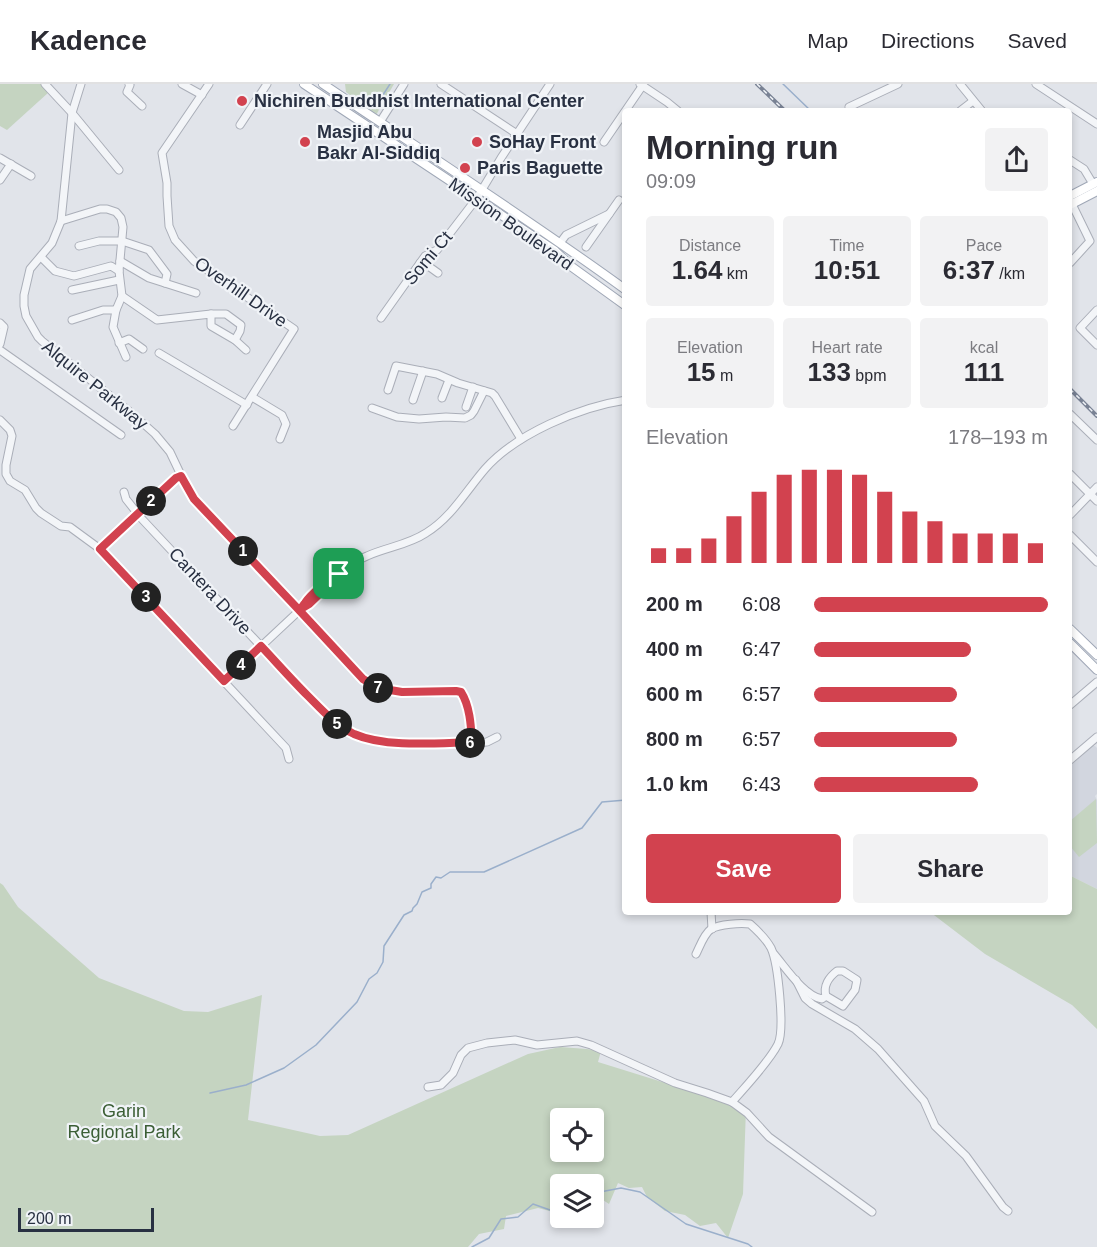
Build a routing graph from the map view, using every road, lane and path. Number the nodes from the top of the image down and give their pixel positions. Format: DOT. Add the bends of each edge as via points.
graph roads {
  1 [pos="45,84"];
  2 [pos="81,84"];
  3 [pos="130,84"];
  4 [pos="183,84"];
  5 [pos="209,84"];
  6 [pos="267,84"];
  7 [pos="304,84"];
  8 [pos="323,84"];
  9 [pos="404,84"];
  10 [pos="441,84"];
  11 [pos="550,84"];
  12 [pos="898,84"];
  13 [pos="960,84"];
  14 [pos="1036,84"];
  15 [pos="641,85"];
  16 [pos="202,95"];
  17 [pos="973,101"];
  18 [pos="142,106"];
  19 [pos="626,108"];
  20 [pos="675,108"];
  21 [pos="853,108"];
  22 [pos="964,108"];
  23 [pos="979,108"];
  24 [pos="72,113"];
  25 [pos="622,114"];
  26 [pos="380,122"];
  27 [pos="1097,124"];
  28 [pos="240,125"];
  29 [pos="517,134"];
  30 [pos="604,142"];
  31 [pos="0,158"];
  32 [pos="1072,161"];
  33 [pos="10,164"];
  34 [pos="119,170"];
  35 [pos="31,176"];
  36 [pos="0,180"];
  37 [pos="1096,185"];
  38 [pos="483,190"];
  39 [pos="477,198"];
  40 [pos="619,200"];
  41 [pos="1072,200"];
  42 [pos="1072,205"];
  43 [pos="609,214"];
  44 [pos="61,221"];
  45 [pos="122,241"];
  46 [pos="560,243"];
  47 [pos="79,246"];
  48 [pos="586,247"];
  49 [pos="41,257"];
  50 [pos="120,261"];
  51 [pos="1072,261"];
  52 [pos="420,263"];
  53 [pos="119,271"];
  54 [pos="438,273"];
  55 [pos="119,280"];
  56 [pos="165,283"];
  57 [pos="622,287"];
  58 [pos="72,290"];
  59 [pos="196,294"];
  60 [pos="122,296"];
  61 [pos="622,303"];
  62 [pos="116,310"];
  63 [pos="1097,310"];
  64 [pos="211,314"];
  65 [pos="381,318"];
  66 [pos="72,320"];
  67 [pos="0,323"];
  68 [pos="235,340"];
  69 [pos="119,343"];
  70 [pos="0,344"];
  71 [pos="1097,345"];
  72 [pos="0,350"];
  73 [pos="143,350"];
  74 [pos="246,350"];
  75 [pos="159,353"];
  76 [pos="126,357"];
  77 [pos="423,371"];
  78 [pos="448,380"];
  79 [pos="473,387"];
  80 [pos="388,390"];
  81 [pos="484,391"];
  82 [pos="252,397"];
  83 [pos="442,398"];
  84 [pos="413,399"];
  85 [pos="622,401"];
  86 [pos="247,405"];
  87 [pos="466,407"];
  88 [pos="372,408"];
  89 [pos="1072,416"];
  90 [pos="0,420"];
  91 [pos="233,426"];
  92 [pos="121,435"];
  93 [pos="280,439"];
  94 [pos="521,439"];
  95 [pos="1097,440"];
  96 [pos="181,476"];
  97 [pos="1072,476"];
  98 [pos="1097,486"];
  99 [pos="124,492"];
  100 [pos="1090,494"];
  101 [pos="1097,501"];
  102 [pos="138,513"];
  103 [pos="1072,513"];
  104 [pos="1072,538"];
  105 [pos="100,549"];
  106 [pos="1097,562"];
  107 [pos="301,609"];
  108 [pos="1072,631"];
  109 [pos="261,646"];
  110 [pos="1072,647"];
  111 [pos="1097,655"];
  112 [pos="1097,670"];
  113 [pos="224,681"];
  114 [pos="1097,682"];
  115 [pos="1072,703"];
  116 [pos="497,737"];
  117 [pos="1097,737"];
  118 [pos="472,742"];
  119 [pos="1072,758"];
  120 [pos="289,759"];
  121 [pos="711,915"];
  122 [pos="712,929"];
  123 [pos="772,952"];
  124 [pos="696,954"];
  125 [pos="796,980"];
  126 [pos="826,996"];
  127 [pos="428,1087"];
  128 [pos="732,1102"];
  129 [pos="1008,1211"];
  130 [pos="872,1212"];
  1 -- 24 [label="street"];
  2 -- 24 [label="street, Alquire Parkway"];
  3 -- 18 [label="street" via="128,92"];
  4 -- 16 [label="street"];
  5 -- 16 [label="street, Overhill Drive"];
  6 -- 28 [label="street"];
  7 -- 39 [label="main road, Mission Boulevard"];
  8 -- 26 [label="main road, Mission Boulevard"];
  9 -- 26 [label="street"];
  10 -- 29 [label="street"];
  11 -- 29 [label="street, Somi Ct"];
  12 -- 21 [label="street"];
  13 -- 17 [label="street"];
  14 -- 27 [label="street"];
  15 -- 19 [label="street"];
  15 -- 20 [label="street"];
  16 -- 82 [label="street, Overhill Drive" via="162,153 169,226 194,261 294,329"];
  17 -- 22 [label="street"];
  17 -- 23 [label="street"];
  24 -- 34 [label="street"];
  24 -- 44 [label="street, Alquire Parkway"];
  25 -- 30 [label="street"];
  26 -- 38 [label="main road, Mission Boulevard"];
  29 -- 38 [label="street, Somi Ct"];
  31 -- 33 [label="street"];
  32 -- 37 [label="street"];
  33 -- 35 [label="street"];
  33 -- 36 [label="street"];
  37 -- 41 [label="main road"];
  38 -- 39 [label="street, Somi Ct"];
  38 -- 46 [label="main road, Mission Boulevard"];
  39 -- 52 [label="street, Somi Ct" via="437,250"];
  39 -- 61 [label="main road, Mission Boulevard" via="554,250"];
  40 -- 43 [label="street"];
  42 -- 51 [label="street" via="1090,241"];
  43 -- 46 [label="street" via="566,235"];
  43 -- 48 [label="street"];
  44 -- 45 [label="street" via="107,209 122,218"];
  44 -- 49 [label="street, Alquire Parkway"];
  45 -- 47 [label="street"];
  45 -- 50 [label="street"];
  45 -- 56 [label="street" via="149,250 167,274"];
  46 -- 57 [label="main road, Mission Boulevard"];
  49 -- 53 [label="street" via="55,271 74,276 111,266"];
  49 -- 96 [label="street, Alquire Parkway" via="30,269 24,295 26,316 38,337 155,434 170,452"];
  50 -- 53 [label="street"];
  50 -- 56 [label="street"];
  52 -- 54 [label="street"];
  52 -- 65 [label="street, Somi Ct"];
  53 -- 55 [label="street"];
  55 -- 58 [label="street"];
  55 -- 60 [label="street"];
  56 -- 59 [label="street"];
  60 -- 62 [label="street"];
  60 -- 64 [label="street" via="157,320"];
  62 -- 66 [label="street"];
  62 -- 69 [label="street" via="113,327"];
  63 -- 71 [label="street" via="1080,328"];
  64 -- 68 [label="street" via="211,326"];
  64 -- 68 [label="street" via="225,314 241,325"];
  67 -- 70 [label="street" via="4,327"];
  68 -- 74 [label="street"];
  69 -- 73 [label="street" via="129,339"];
  69 -- 76 [label="street"];
  72 -- 92 [label="street"];
  75 -- 86 [label="street"];
  77 -- 78 [label="street"];
  77 -- 80 [label="street" via="396,366"];
  77 -- 84 [label="street"];
  78 -- 79 [label="street"];
  78 -- 83 [label="street"];
  79 -- 81 [label="street"];
  79 -- 87 [label="street"];
  81 -- 88 [label="street" via="471,415 465,418 397,417"];
  81 -- 94 [label="street" via="495,396"];
  82 -- 86 [label="street, Overhill Drive"];
  82 -- 93 [label="street" via="282,415 286,424"];
  85 -- 94 [label="street" via="597,405"];
  86 -- 91 [label="street, Overhill Drive"];
  89 -- 95 [label="street"];
  90 -- 105 [label="street" via="12,436 6,465 10,481 25,490 40,513 70,527"];
  94 -- 107 [label="street" via="487,467 434,528 410,542 368,555 348,566"];
  96 -- 102 [label="street"];
  96 -- 107 [label="street, Alquire Parkway" via="194,499"];
  97 -- 100 [label="street"];
  98 -- 100 [label="street"];
  99 -- 102 [label="street, Cantera Drive"];
  100 -- 101 [label="street"];
  100 -- 103 [label="street"];
  102 -- 105 [label="street"];
  102 -- 109 [label="street, Cantera Drive"];
  104 -- 106 [label="street"];
  105 -- 113 [label="street"];
  107 -- 109 [label="street"];
  107 -- 118 [label="street, Alquire Parkway" via="363,679 378,688 461,692"];
  108 -- 111 [label="main road"];
  109 -- 113 [label="street"];
  109 -- 118 [label="street, Cantera Drive" via="325,713 354,734 409,744"];
  110 -- 112 [label="main road"];
  113 -- 120 [label="street" via="286,748"];
  114 -- 115 [label="street"];
  116 -- 118 [label="street, Cantera Drive"];
  117 -- 119 [label="street"];
  121 -- 122 [label="street"];
  122 -- 123 [label="street" via="750,924"];
  122 -- 124 [label="street"];
  123 -- 125 [label="street"];
  123 -- 128 [label="street" via="781,1038"];
  125 -- 126 [label="street" via="813,997"];
  125 -- 129 [label="street" via="812,1004 855,1029 878,1049 924,1101 935,1126 966,1156"];
  126 -- 126 [label="street" via="843,1006 857,980 837,971 824,990"];
  127 -- 128 [label="street" via="441,1085 468,1048 507,1040 537,1045 577,1041 675,1083"];
  128 -- 130 [label="street" via="769,1137"];
}
